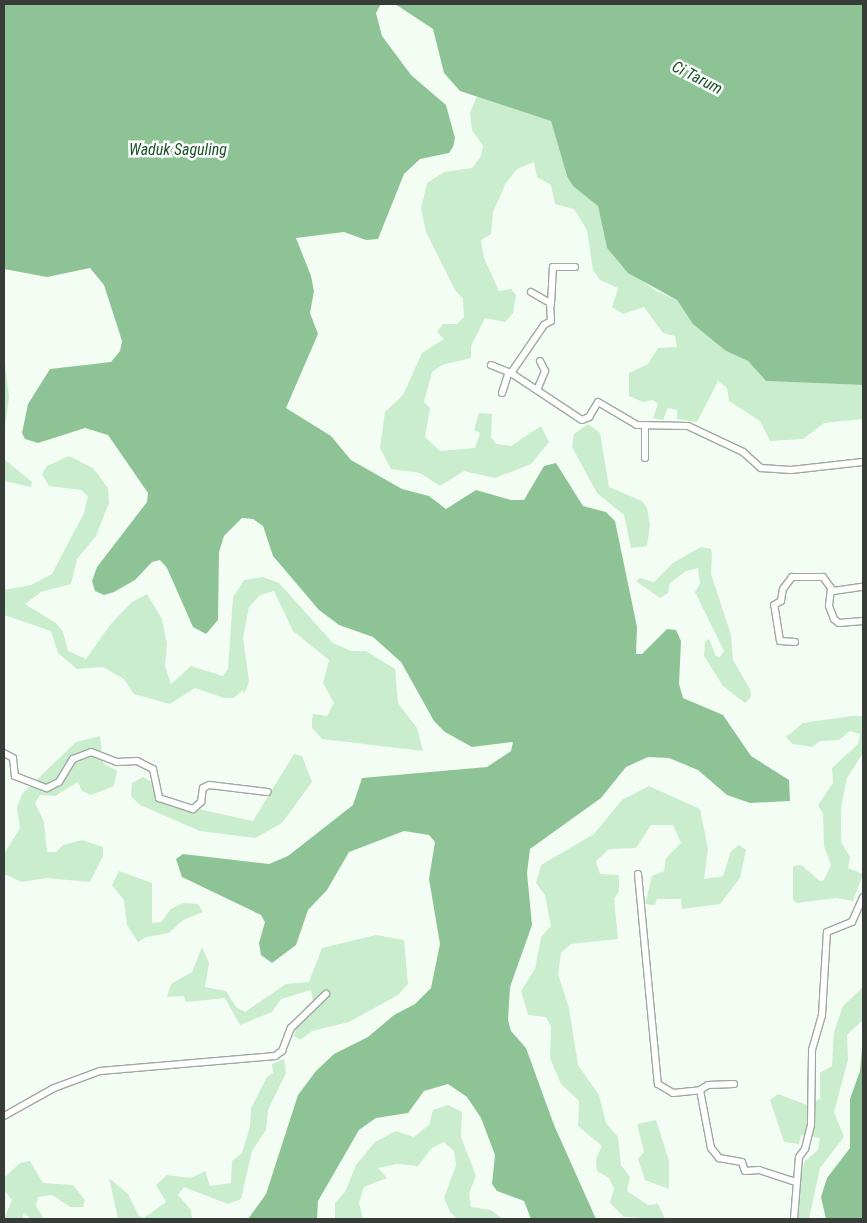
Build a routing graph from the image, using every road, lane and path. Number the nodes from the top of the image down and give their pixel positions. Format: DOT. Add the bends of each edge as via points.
graph roads {
  1 [pos="575,267"];
  2 [pos="531,292"];
  3 [pos="551,304"];
  4 [pos="540,361"];
  5 [pos="491,366"];
  6 [pos="510,373"];
  7 [pos="536,390"];
  8 [pos="502,393"];
  9 [pos="645,426"];
  10 [pos="645,458"];
  11 [pos="863,462"];
  12 [pos="863,587"];
  13 [pos="831,589"];
  14 [pos="863,621"];
  15 [pos="795,642"];
  16 [pos="4,753"];
  17 [pos="268,792"];
  18 [pos="638,874"];
  19 [pos="863,898"];
  20 [pos="326,994"];
  21 [pos="734,1084"];
  22 [pos="700,1090"];
  23 [pos="4,1116"];
  24 [pos="796,1182"];
  25 [pos="794,1219"];
  1 -- 3 [label="street" via="553,267"];
  2 -- 3 [label="street"];
  3 -- 6 [label="street" via="551,322 544,325"];
  4 -- 7 [label="street" via="545,371"];
  5 -- 6 [label="street"];
  6 -- 7 [label="street"];
  6 -- 8 [label="street"];
  7 -- 9 [label="street" via="582,420 589,417 598,402"];
  9 -- 10 [label="street"];
  9 -- 11 [label="street" via="673,424 703,430 743,452 761,468 790,470"];
  12 -- 13 [label="street" via="848,592"];
  13 -- 14 [label="street" via="829,606 834,619 840,623"];
  13 -- 15 [label="street" via="824,578 806,575 794,576 785,585 782,601 774,605 780,641"];
  16 -- 17 [label="street" via="13,758 15,776 47,788 59,782 73,758 91,752 117,762 137,761 153,769 159,798 193,809 201,802 203,788 209,785"];
  18 -- 22 [label="street" via="658,1084 673,1093"];
  19 -- 24 [label="street" via="852,922 827,932 822,1015 812,1050 810,1125 804,1152 799,1156"];
  20 -- 23 [label="street" via="291,1028 282,1051 275,1056 100,1071 54,1088"];
  21 -- 22 [label="street" via="708,1086"];
  22 -- 24 [label="street" via="711,1148 718,1157 742,1162 745,1171 759,1170"];
  24 -- 25 [label="street"];
}
